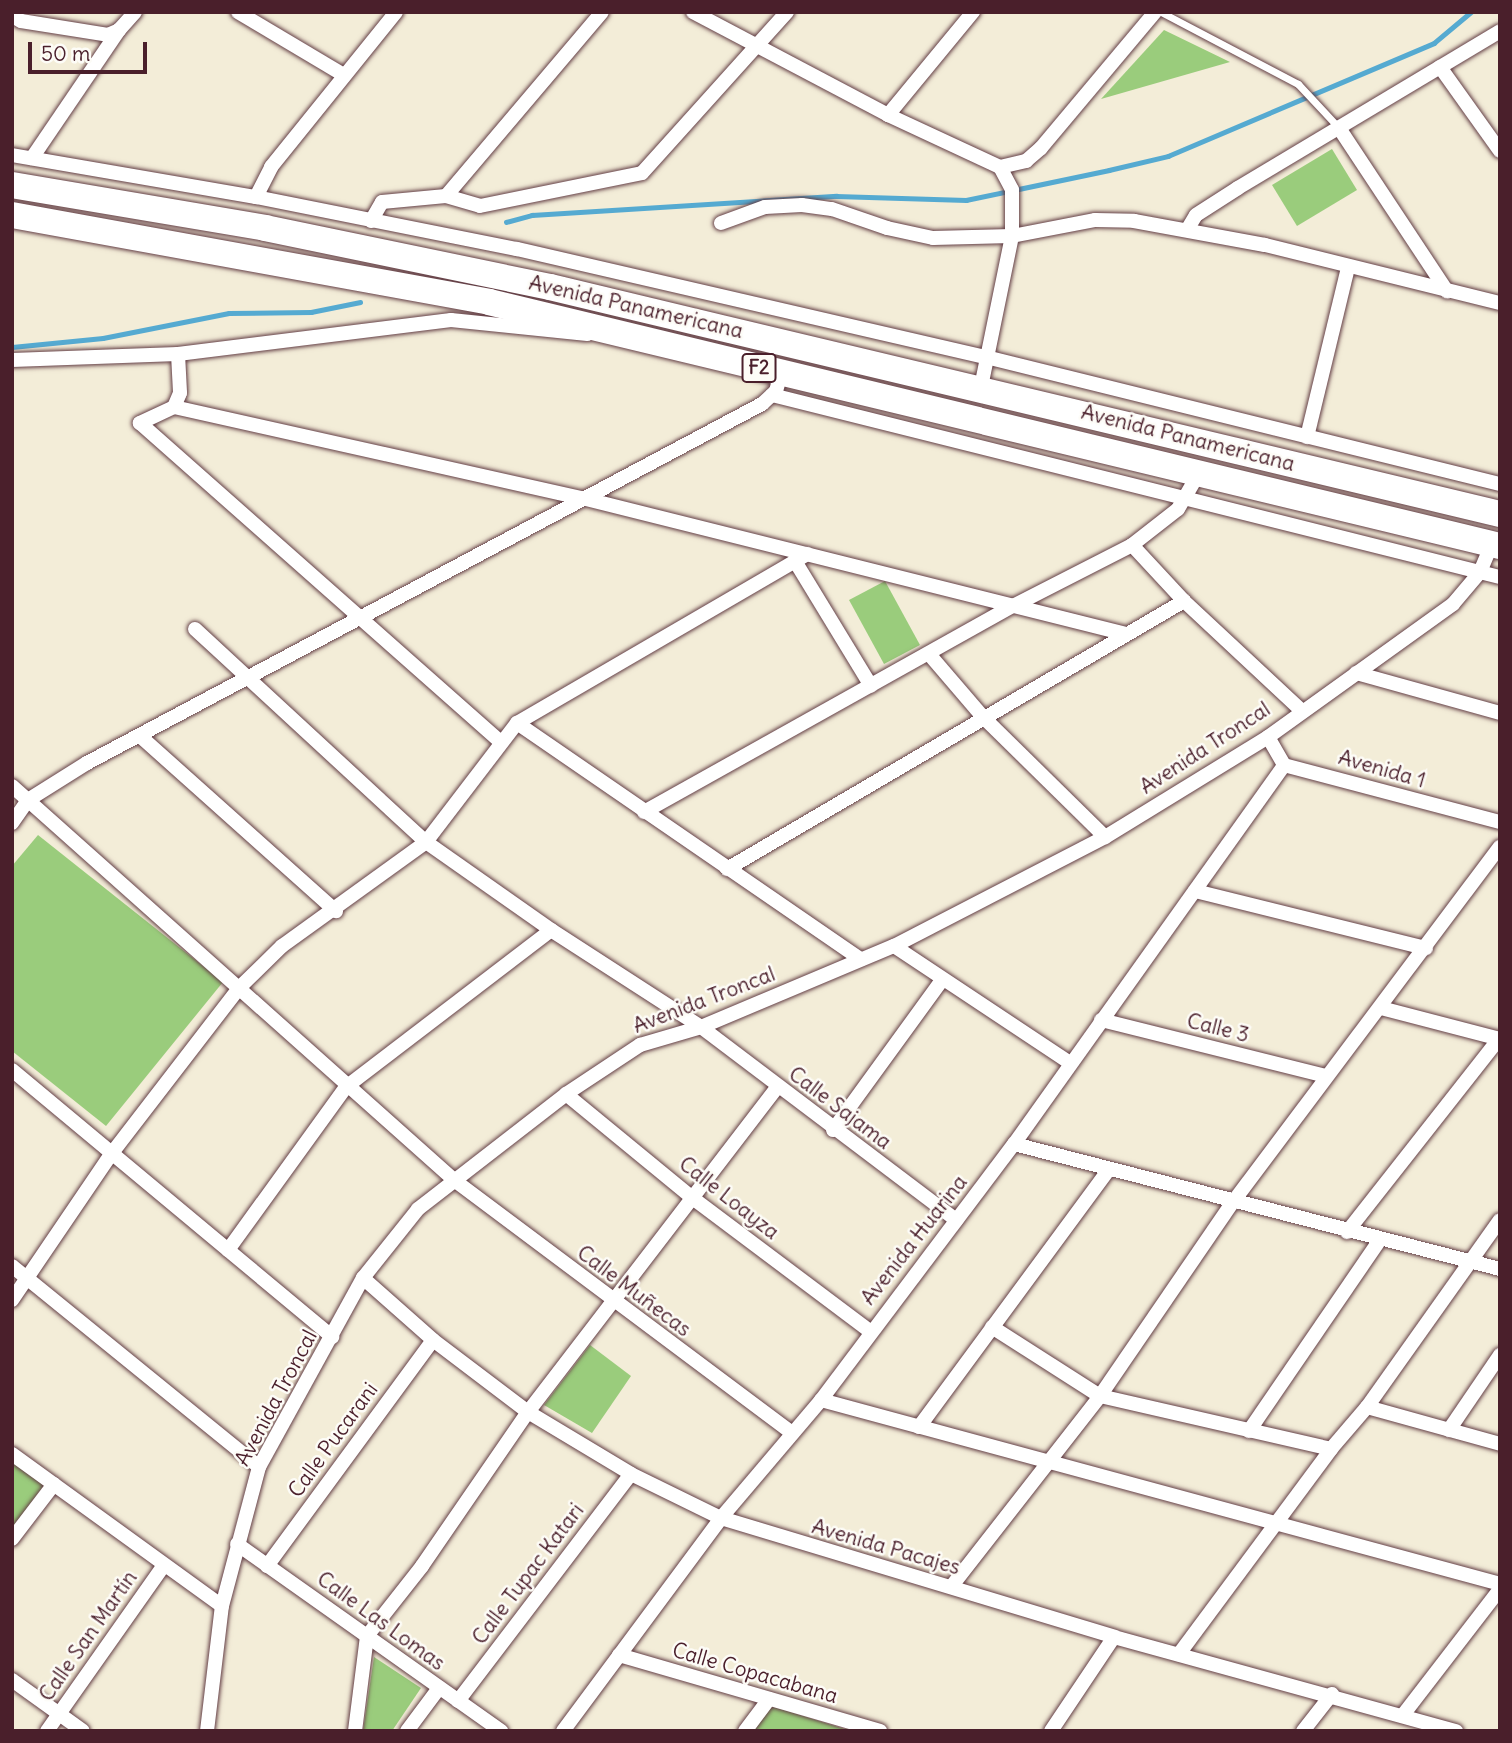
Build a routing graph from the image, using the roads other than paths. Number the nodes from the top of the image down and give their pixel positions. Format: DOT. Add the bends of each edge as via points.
graph roads {
  1 [pos="135,12"];
  2 [pos="238,12"];
  3 [pos="396,12"];
  4 [pos="601,12"];
  5 [pos="693,12"];
  6 [pos="787,12"];
  7 [pos="972,12"];
  8 [pos="1155,12"];
  9 [pos="1161,12"];
  10 [pos="15,19"];
  11 [pos="119,30"];
  12 [pos="1500,31"];
  13 [pos="758,46"];
  14 [pos="1440,67"];
  15 [pos="342,74"];
  16 [pos="888,115"];
  17 [pos="1339,128"];
  18 [pos="1500,151"];
  19 [pos="12,155"];
  20 [pos="32,158"];
  21 [pos="1000,167"];
  22 [pos="12,185"];
  23 [pos="446,196"];
  24 [pos="256,197"];
  25 [pos="12,215"];
  26 [pos="371,221"];
  27 [pos="721,223"];
  28 [pos="1187,230"];
  29 [pos="1012,236"];
  30 [pos="1348,268"];
  31 [pos="1447,291"];
  32 [pos="1500,303"];
  33 [pos="609,331"];
  34 [pos="178,354"];
  35 [pos="990,358"];
  36 [pos="12,360"];
  37 [pos="777,384"];
  38 [pos="981,387"];
  39 [pos="174,407"];
  40 [pos="1307,437"];
  41 [pos="1199,473"];
  42 [pos="1500,484"];
  43 [pos="1185,497"];
  44 [pos="586,499"];
  45 [pos="1500,514"];
  46 [pos="1132,545"];
  47 [pos="1496,545"];
  48 [pos="801,557"];
  49 [pos="1480,572"];
  50 [pos="1500,577"];
  51 [pos="1184,601"];
  52 [pos="1013,606"];
  53 [pos="359,621"];
  54 [pos="195,629"];
  55 [pos="1126,635"];
  56 [pos="929,654"];
  57 [pos="1356,673"];
  58 [pos="252,679"];
  59 [pos="871,687"];
  60 [pos="1301,710"];
  61 [pos="1500,713"];
  62 [pos="983,717"];
  63 [pos="517,723"];
  64 [pos="140,736"];
  65 [pos="1268,737"];
  66 [pos="500,741"];
  67 [pos="1284,765"];
  68 [pos="12,786"];
  69 [pos="28,800"];
  70 [pos="644,813"];
  71 [pos="12,822"];
  72 [pos="1500,822"];
  73 [pos="1105,837"];
  74 [pos="426,842"];
  75 [pos="1500,847"];
  76 [pos="727,869"];
  77 [pos="1195,891"];
  78 [pos="336,911"];
  79 [pos="551,930"];
  80 [pos="894,946"];
  81 [pos="1426,948"];
  82 [pos="861,959"];
  83 [pos="942,980"];
  84 [pos="239,988"];
  85 [pos="1381,1008"];
  86 [pos="1101,1020"];
  87 [pos="701,1027"];
  88 [pos="1499,1039"];
  89 [pos="1070,1063"];
  90 [pos="12,1070"];
  91 [pos="1325,1076"];
  92 [pos="346,1087"];
  93 [pos="777,1088"];
  94 [pos="566,1094"];
  95 [pos="833,1130"];
  96 [pos="1014,1144"];
  97 [pos="112,1153"];
  98 [pos="1109,1169"];
  99 [pos="454,1180"];
  100 [pos="694,1199"];
  101 [pos="1233,1202"];
  102 [pos="956,1220"];
  103 [pos="1500,1220"];
  104 [pos="1348,1232"];
  105 [pos="1380,1240"];
  106 [pos="228,1250"];
  107 [pos="1471,1260"];
  108 [pos="12,1266"];
  109 [pos="1500,1269"];
  110 [pos="363,1278"];
  111 [pos="28,1279"];
  112 [pos="12,1300"];
  113 [pos="613,1303"];
  114 [pos="992,1326"];
  115 [pos="870,1331"];
  116 [pos="332,1337"];
  117 [pos="433,1340"];
  118 [pos="1500,1355"];
  119 [pos="1100,1396"];
  120 [pos="821,1400"];
  121 [pos="1367,1407"];
  122 [pos="528,1412"];
  123 [pos="919,1427"];
  124 [pos="1449,1430"];
  125 [pos="1249,1431"];
  126 [pos="792,1433"];
  127 [pos="1500,1444"];
  128 [pos="1331,1449"];
  129 [pos="12,1454"];
  130 [pos="1049,1463"];
  131 [pos="259,1467"];
  132 [pos="631,1474"];
  133 [pos="54,1484"];
  134 [pos="721,1518"];
  135 [pos="1275,1525"];
  136 [pos="12,1539"];
  137 [pos="237,1544"];
  138 [pos="164,1565"];
  139 [pos="267,1566"];
  140 [pos="951,1587"];
  141 [pos="1500,1587"];
  142 [pos="222,1606"];
  143 [pos="367,1636"];
  144 [pos="1114,1637"];
  145 [pos="1180,1654"];
  146 [pos="620,1655"];
  147 [pos="12,1679"];
  148 [pos="439,1688"];
  149 [pos="1332,1694"];
  150 [pos="769,1699"];
  151 [pos="458,1701"];
  152 [pos="59,1714"];
  153 [pos="1404,1715"];
  154 [pos="877,1730"];
  155 [pos="47,1731"];
  156 [pos="83,1731"];
  157 [pos="208,1731"];
  158 [pos="355,1731"];
  159 [pos="407,1731"];
  160 [pos="501,1731"];
  161 [pos="563,1731"];
  162 [pos="745,1731"];
  163 [pos="1051,1731"];
  164 [pos="1303,1731"];
  165 [pos="1457,1731"];
  1 -- 11 [label="street"];
  2 -- 15 [label="street"];
  3 -- 15 [label="street"];
  4 -- 23 [label="street"];
  5 -- 13 [label="street"];
  6 -- 13 [label="street"];
  7 -- 16 [label="street"];
  8 -- 21 [label="street" via="1041,148 1026,161"];
  9 -- 17 [label="lane" via="1298,84"];
  10 -- 11 [label="street" via="100,34"];
  11 -- 20 [label="street"];
  12 -- 14 [label="street"];
  13 -- 16 [label="street"];
  13 -- 23 [label="street" via="642,173 480,206"];
  14 -- 17 [label="street"];
  14 -- 18 [label="street"];
  15 -- 24 [label="street" via="271,167"];
  16 -- 21 [label="street"];
  17 -- 28 [label="street" via="1196,215"];
  17 -- 31 [label="street"];
  19 -- 20 [label="street, Avenida Panamericana"];
  20 -- 24 [label="street, Avenida Panamericana"];
  21 -- 29 [label="street" via="1012,190"];
  22 -- 38 [label="highway, Avenida Panamericana / F2" via="398,254"];
  23 -- 26 [label="street" via="382,202"];
  24 -- 26 [label="street, Avenida Panamericana"];
  25 -- 33 [label="highway, Avenida Panamericana / F2" via="489,302"];
  26 -- 35 [label="street, Avenida Panamericana" via="531,252"];
  27 -- 29 [label="street" via="765,207 802,205 933,237"];
  28 -- 29 [label="street" via="1095,220"];
  28 -- 30 [label="street"];
  29 -- 35 [label="street"];
  30 -- 31 [label="street"];
  30 -- 40 [label="street"];
  31 -- 32 [label="street"];
  33 -- 34 [label="street, Avenida Panamericana" via="575,336 491,321 452,320"];
  33 -- 37 [label="highway, Avenida Panamericana / F2"];
  34 -- 36 [label="street, Avenida Panamericana"];
  34 -- 39 [label="street" via="180,393"];
  35 -- 38 [label="street"];
  35 -- 40 [label="street, Avenida Panamericana"];
  37 -- 41 [label="highway, Avenida Panamericana / F2"];
  37 -- 43 [label="street"];
  37 -- 44 [label="street"];
  38 -- 45 [label="highway, Avenida Panamericana / F2"];
  39 -- 44 [label="street"];
  39 -- 53 [label="street" via="140,423"];
  40 -- 42 [label="street, Avenida Panamericana"];
  41 -- 43 [label="street"];
  41 -- 47 [label="highway, Avenida Panamericana / F2"];
  43 -- 46 [label="street" via="1165,523"];
  43 -- 49 [label="street"];
  44 -- 48 [label="street"];
  44 -- 53 [label="street"];
  46 -- 51 [label="street"];
  46 -- 52 [label="street"];
  47 -- 49 [label="street, Avenida Troncal"];
  48 -- 52 [label="street"];
  48 -- 59 [label="street"];
  48 -- 63 [label="street"];
  49 -- 50 [label="street"];
  49 -- 57 [label="street, Avenida Troncal" via="1453,604"];
  51 -- 55 [label="street"];
  51 -- 60 [label="street"];
  52 -- 55 [label="street"];
  52 -- 56 [label="street"];
  53 -- 58 [label="street"];
  53 -- 66 [label="street"];
  54 -- 58 [label="street, Calle Sajama"];
  55 -- 62 [label="street"];
  56 -- 59 [label="street"];
  56 -- 62 [label="street"];
  57 -- 60 [label="street, Avenida Troncal"];
  57 -- 61 [label="street"];
  58 -- 64 [label="street"];
  58 -- 74 [label="street, Calle Sajama"];
  59 -- 70 [label="street"];
  60 -- 65 [label="street, Avenida Troncal"];
  62 -- 73 [label="street"];
  62 -- 76 [label="street"];
  63 -- 66 [label="street"];
  63 -- 70 [label="street"];
  64 -- 69 [label="street"];
  64 -- 78 [label="street"];
  65 -- 67 [label="street"];
  65 -- 73 [label="street, Avenida Troncal"];
  66 -- 74 [label="street"];
  67 -- 72 [label="street, Avenida 1"];
  67 -- 77 [label="street, Avenida Huarina"];
  68 -- 69 [label="street, Calle Muñecas"];
  69 -- 71 [label="street"];
  69 -- 84 [label="street, Calle Muñecas"];
  70 -- 76 [label="street"];
  73 -- 80 [label="street, Avenida Troncal"];
  74 -- 78 [label="street"];
  74 -- 79 [label="street, Calle Sajama"];
  75 -- 81 [label="street"];
  76 -- 82 [label="street"];
  77 -- 81 [label="street"];
  77 -- 86 [label="street, Avenida Huarina"];
  78 -- 84 [label="street" via="282,946"];
  79 -- 87 [label="street, Calle Sajama"];
  79 -- 92 [label="street"];
  80 -- 82 [label="street, Avenida Troncal"];
  80 -- 83 [label="street"];
  81 -- 85 [label="street"];
  82 -- 87 [label="street, Avenida Troncal"];
  83 -- 89 [label="street"];
  83 -- 95 [label="street"];
  84 -- 92 [label="street, Calle Muñecas"];
  84 -- 97 [label="street"];
  85 -- 88 [label="street"];
  85 -- 91 [label="street"];
  86 -- 89 [label="street, Avenida Huarina"];
  86 -- 91 [label="street, Calle 3"];
  87 -- 93 [label="street, Calle Sajama"];
  87 -- 94 [label="street, Avenida Troncal" via="640,1045"];
  88 -- 104 [label="street"];
  89 -- 96 [label="street, Avenida Huarina"];
  90 -- 97 [label="street"];
  91 -- 101 [label="street"];
  92 -- 99 [label="street, Calle Muñecas"];
  92 -- 106 [label="street"];
  93 -- 95 [label="street, Calle Sajama"];
  93 -- 100 [label="street"];
  94 -- 99 [label="street, Avenida Troncal"];
  94 -- 100 [label="street, Calle Loayza"];
  95 -- 102 [label="street, Calle Sajama"];
  96 -- 98 [label="street"];
  96 -- 102 [label="street, Avenida Huarina"];
  97 -- 106 [label="street"];
  97 -- 111 [label="street"];
  98 -- 101 [label="street"];
  98 -- 114 [label="street"];
  99 -- 110 [label="street, Avenida Troncal" via="395,1233"];
  99 -- 113 [label="street, Calle Muñecas"];
  100 -- 113 [label="street"];
  100 -- 115 [label="street, Calle Loayza"];
  101 -- 104 [label="street"];
  101 -- 119 [label="street"];
  102 -- 115 [label="street, Avenida Huarina"];
  103 -- 107 [label="street"];
  104 -- 105 [label="street"];
  105 -- 107 [label="street"];
  105 -- 125 [label="street"];
  106 -- 116 [label="street"];
  107 -- 109 [label="street"];
  107 -- 121 [label="street"];
  108 -- 111 [label="street"];
  110 -- 116 [label="street, Avenida Troncal"];
  110 -- 117 [label="street, Avenida Pacajes"];
  111 -- 112 [label="street"];
  111 -- 131 [label="street"];
  113 -- 122 [label="street"];
  113 -- 126 [label="street, Calle Muñecas"];
  114 -- 119 [label="street"];
  114 -- 123 [label="street"];
  115 -- 120 [label="street, Avenida Huarina"];
  116 -- 131 [label="street, Avenida Troncal"];
  117 -- 122 [label="street, Avenida Pacajes"];
  117 -- 139 [label="street, Calle Pucarani"];
  118 -- 124 [label="street"];
  119 -- 125 [label="street"];
  119 -- 130 [label="street"];
  120 -- 123 [label="street"];
  120 -- 126 [label="street, Avenida Huarina"];
  121 -- 124 [label="street"];
  121 -- 128 [label="street"];
  122 -- 132 [label="street, Avenida Pacajes"];
  122 -- 143 [label="street" via="422,1566"];
  123 -- 130 [label="street"];
  124 -- 127 [label="street"];
  125 -- 128 [label="street"];
  126 -- 134 [label="street, Avenida Huarina"];
  128 -- 135 [label="street"];
  129 -- 133 [label="street"];
  130 -- 135 [label="street"];
  130 -- 140 [label="street"];
  131 -- 137 [label="street, Avenida Troncal"];
  132 -- 134 [label="street, Avenida Pacajes"];
  132 -- 151 [label="street, Calle Tupac Katari"];
  133 -- 136 [label="street"];
  133 -- 138 [label="street"];
  134 -- 140 [label="street, Avenida Pacajes"];
  134 -- 146 [label="street, Avenida Huarina"];
  135 -- 141 [label="street"];
  135 -- 145 [label="street"];
  137 -- 139 [label="street, Calle Las Lomas"];
  137 -- 142 [label="street, Avenida Troncal"];
  138 -- 142 [label="street"];
  138 -- 152 [label="street, Calle San Martín"];
  139 -- 143 [label="street, Calle Las Lomas"];
  140 -- 144 [label="street, Avenida Pacajes"];
  141 -- 153 [label="street"];
  142 -- 157 [label="street, Avenida Troncal"];
  143 -- 148 [label="street, Calle Las Lomas"];
  143 -- 158 [label="street"];
  144 -- 145 [label="street, Avenida Pacajes"];
  144 -- 163 [label="street"];
  145 -- 149 [label="street, Avenida Pacajes"];
  146 -- 150 [label="street, Calle Copacabana"];
  146 -- 161 [label="street, Avenida Huarina"];
  147 -- 152 [label="street"];
  148 -- 151 [label="street, Calle Las Lomas"];
  148 -- 159 [label="street"];
  149 -- 153 [label="street, Avenida Pacajes"];
  149 -- 164 [label="street"];
  150 -- 154 [label="street, Calle Copacabana"];
  150 -- 162 [label="street"];
  151 -- 160 [label="street, Calle Las Lomas"];
  152 -- 155 [label="street, Calle San Martín"];
  152 -- 156 [label="street"];
  153 -- 165 [label="street, Avenida Pacajes"];
}
